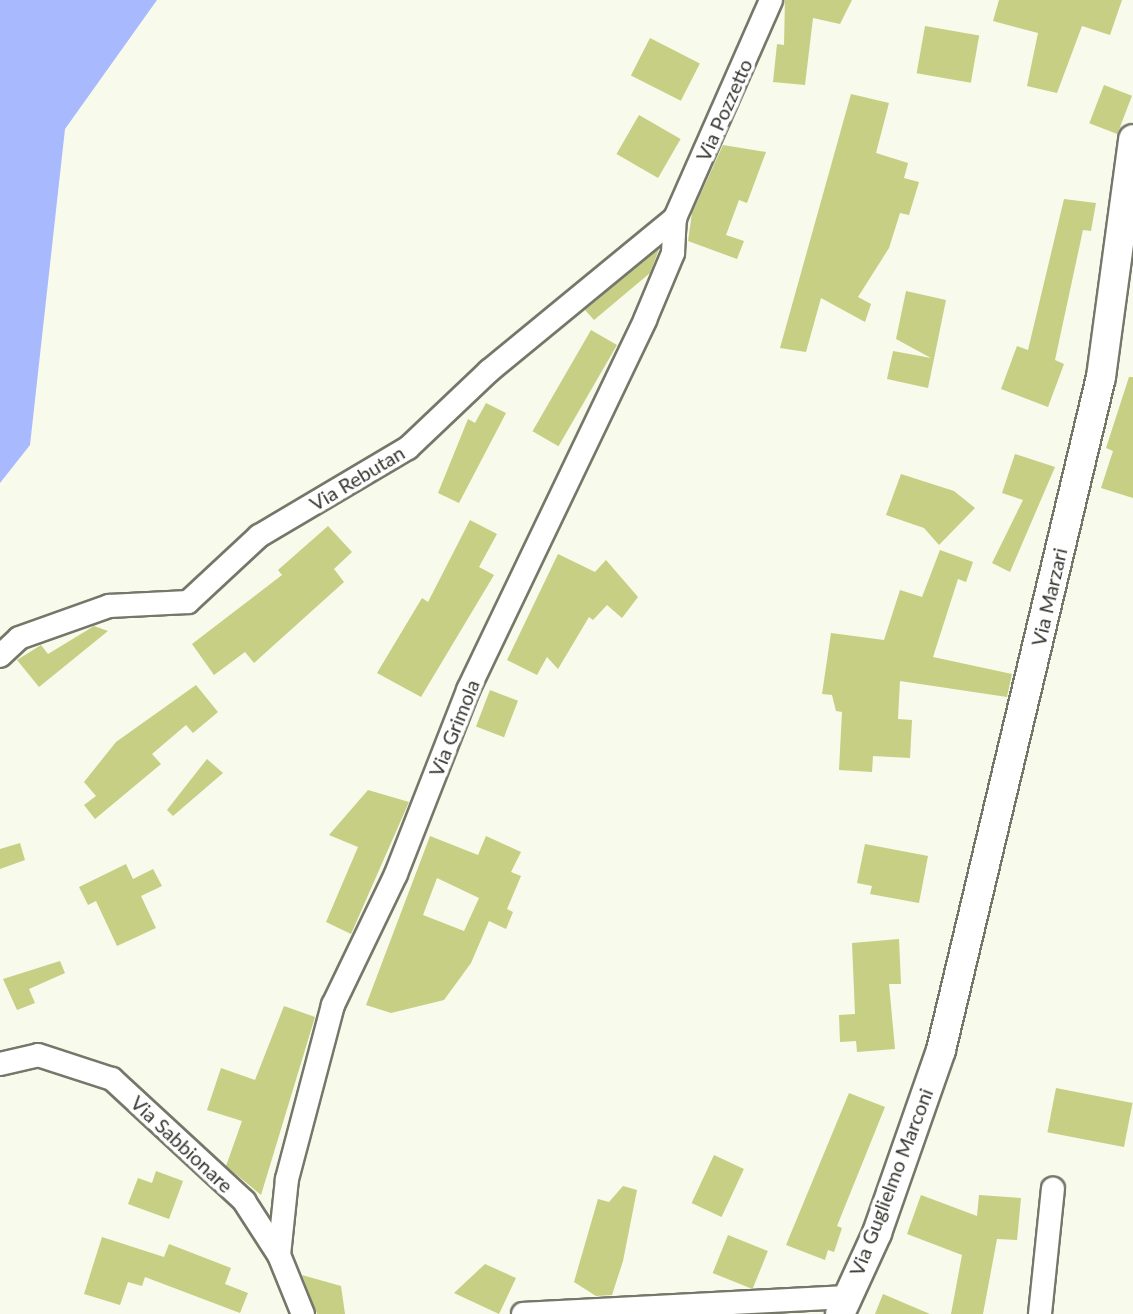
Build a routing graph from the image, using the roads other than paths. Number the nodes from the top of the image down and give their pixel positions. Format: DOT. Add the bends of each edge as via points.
graph roads {
  1 [pos="771,0"];
  2 [pos="1133,139"];
  3 [pos="675,218"];
  4 [pos="0,656"];
  5 [pos="941,1050"];
  6 [pos="0,1064"];
  7 [pos="1053,1189"];
  8 [pos="279,1255"];
  9 [pos="843,1305"];
  10 [pos="303,1314"];
  11 [pos="523,1314"];
  12 [pos="1040,1314"];
  1 -- 3 [label="street, Via Pozzetto"];
  2 -- 5 [label="street, Via Marzari" via="1101,377"];
  3 -- 4 [label="street, Via Rebutan" via="489,371 408,448 259,536 188,602 109,606 19,638"];
  3 -- 8 [label="street, Via Grimola" via="673,253 645,320 468,690 396,874 333,1005 287,1179"];
  5 -- 9 [label="street, Via Guglielmo Marconi" via="877,1233"];
  6 -- 8 [label="street, Via Sabbionare" via="38,1055 112,1079 244,1201"];
  7 -- 12 [label="street"];
  8 -- 10 [label="street, Via Sabbionare"];
  9 -- 11 [label="street"];
}
